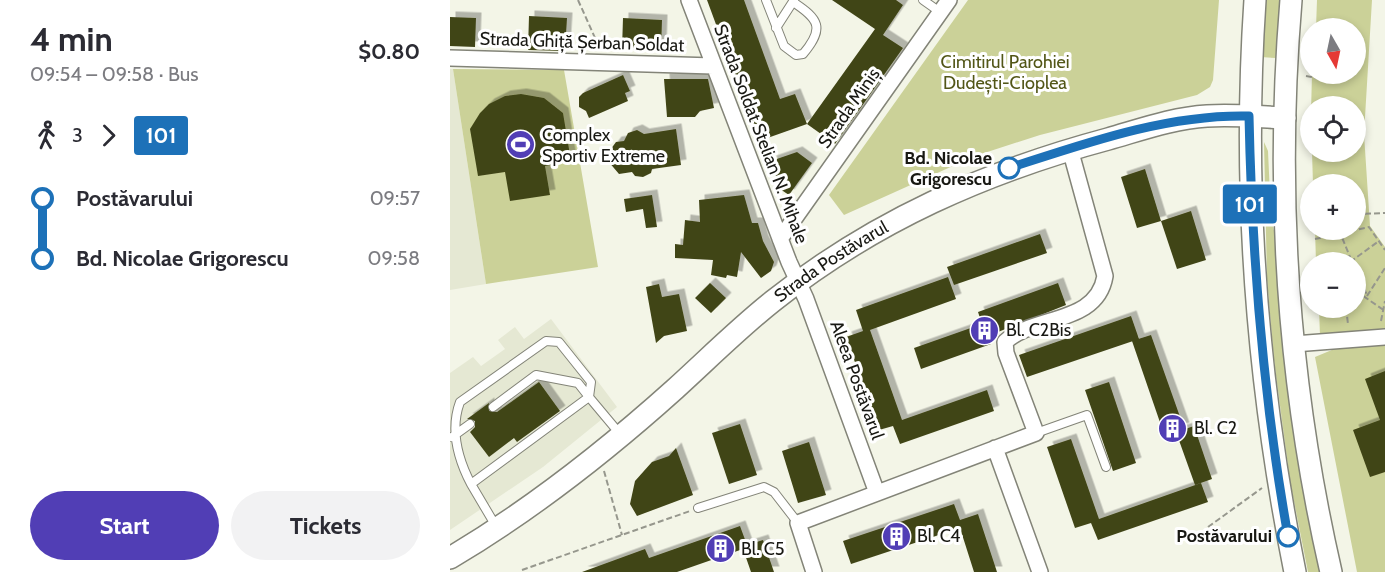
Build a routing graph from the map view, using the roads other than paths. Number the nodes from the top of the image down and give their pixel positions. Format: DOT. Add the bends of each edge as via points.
graph roads {
  1 [pos="690,0"];
  2 [pos="766,0"];
  3 [pos="923,0"];
  4 [pos="1255,0"];
  5 [pos="1291,0"];
  6 [pos="793,1"];
  7 [pos="945,6"];
  8 [pos="776,28"];
  9 [pos="450,58"];
  10 [pos="713,66"];
  11 [pos="1249,116"];
  12 [pos="1285,118"];
  13 [pos="1070,149"];
  14 [pos="780,239"];
  15 [pos="798,282"];
  16 [pos="1385,337"];
  17 [pos="1294,344"];
  18 [pos="589,397"];
  19 [pos="493,407"];
  20 [pos="470,424"];
  21 [pos="1036,433"];
  22 [pos="621,435"];
  23 [pos="452,437"];
  24 [pos="995,448"];
  25 [pos="1106,467"];
  26 [pos="471,484"];
  27 [pos="877,493"];
  28 [pos="698,508"];
  29 [pos="798,524"];
  30 [pos="497,528"];
  31 [pos="450,558"];
  32 [pos="814,572"];
  33 [pos="1040,572"];
  34 [pos="1295,572"];
  35 [pos="1331,572"];
  1 -- 10 [label="street, Strada Soldat Stelian N. Mihale"];
  2 -- 8 [label="lane"];
  3 -- 7 [label="lane"];
  4 -- 11 [label="main road"];
  5 -- 12 [label="main road"];
  6 -- 8 [label="lane"];
  6 -- 8 [label="lane" via="817,22 811,44 803,54 796,55 784,46"];
  7 -- 14 [label="street, Strada Miniș"];
  9 -- 10 [label="street, Strada Ghiță Șerban Soldat"];
  10 -- 14 [label="street, Strada Soldat Stelian N. Mihale"];
  11 -- 12 [label="main road, Strada Postăvarul"];
  11 -- 13 [label="main road, Strada Postăvarul" via="1190,118"];
  11 -- 34 [label="main road" via="1254,270 1262,361 1277,477"];
  12 -- 17 [label="main road" via="1287,247"];
  13 -- 15 [label="main road, Strada Postăvarul" via="1008,169 924,204 852,244"];
  13 -- 21 [label="street" via="1105,276 1104,286 1094,302 1005,342 1005,353"];
  14 -- 15 [label="street, Strada Soldat Stelian N. Mihale"];
  15 -- 22 [label="main road, Strada Postăvarul"];
  15 -- 27 [label="street, Aleea Postăvarul"];
  16 -- 17 [label="street"];
  17 -- 35 [label="main road" via="1310,473"];
  18 -- 19 [label="lane" via="578,383 536,375"];
  18 -- 22 [label="lane"];
  18 -- 23 [label="lane" via="591,382 559,342 546,341 460,402 454,410"];
  18 -- 26 [label="lane"];
  20 -- 23 [label="lane"];
  21 -- 24 [label="street"];
  21 -- 25 [label="lane" via="1087,415"];
  22 -- 30 [label="main road, Strada Postăvarul"];
  23 -- 26 [label="lane" via="454,451"];
  24 -- 27 [label="street"];
  24 -- 33 [label="street"];
  26 -- 30 [label="lane"];
  27 -- 29 [label="street"];
  28 -- 29 [label="lane" via="764,487 774,492"];
  29 -- 32 [label="street"];
  30 -- 31 [label="main road, Strada Postăvarul"];
}
